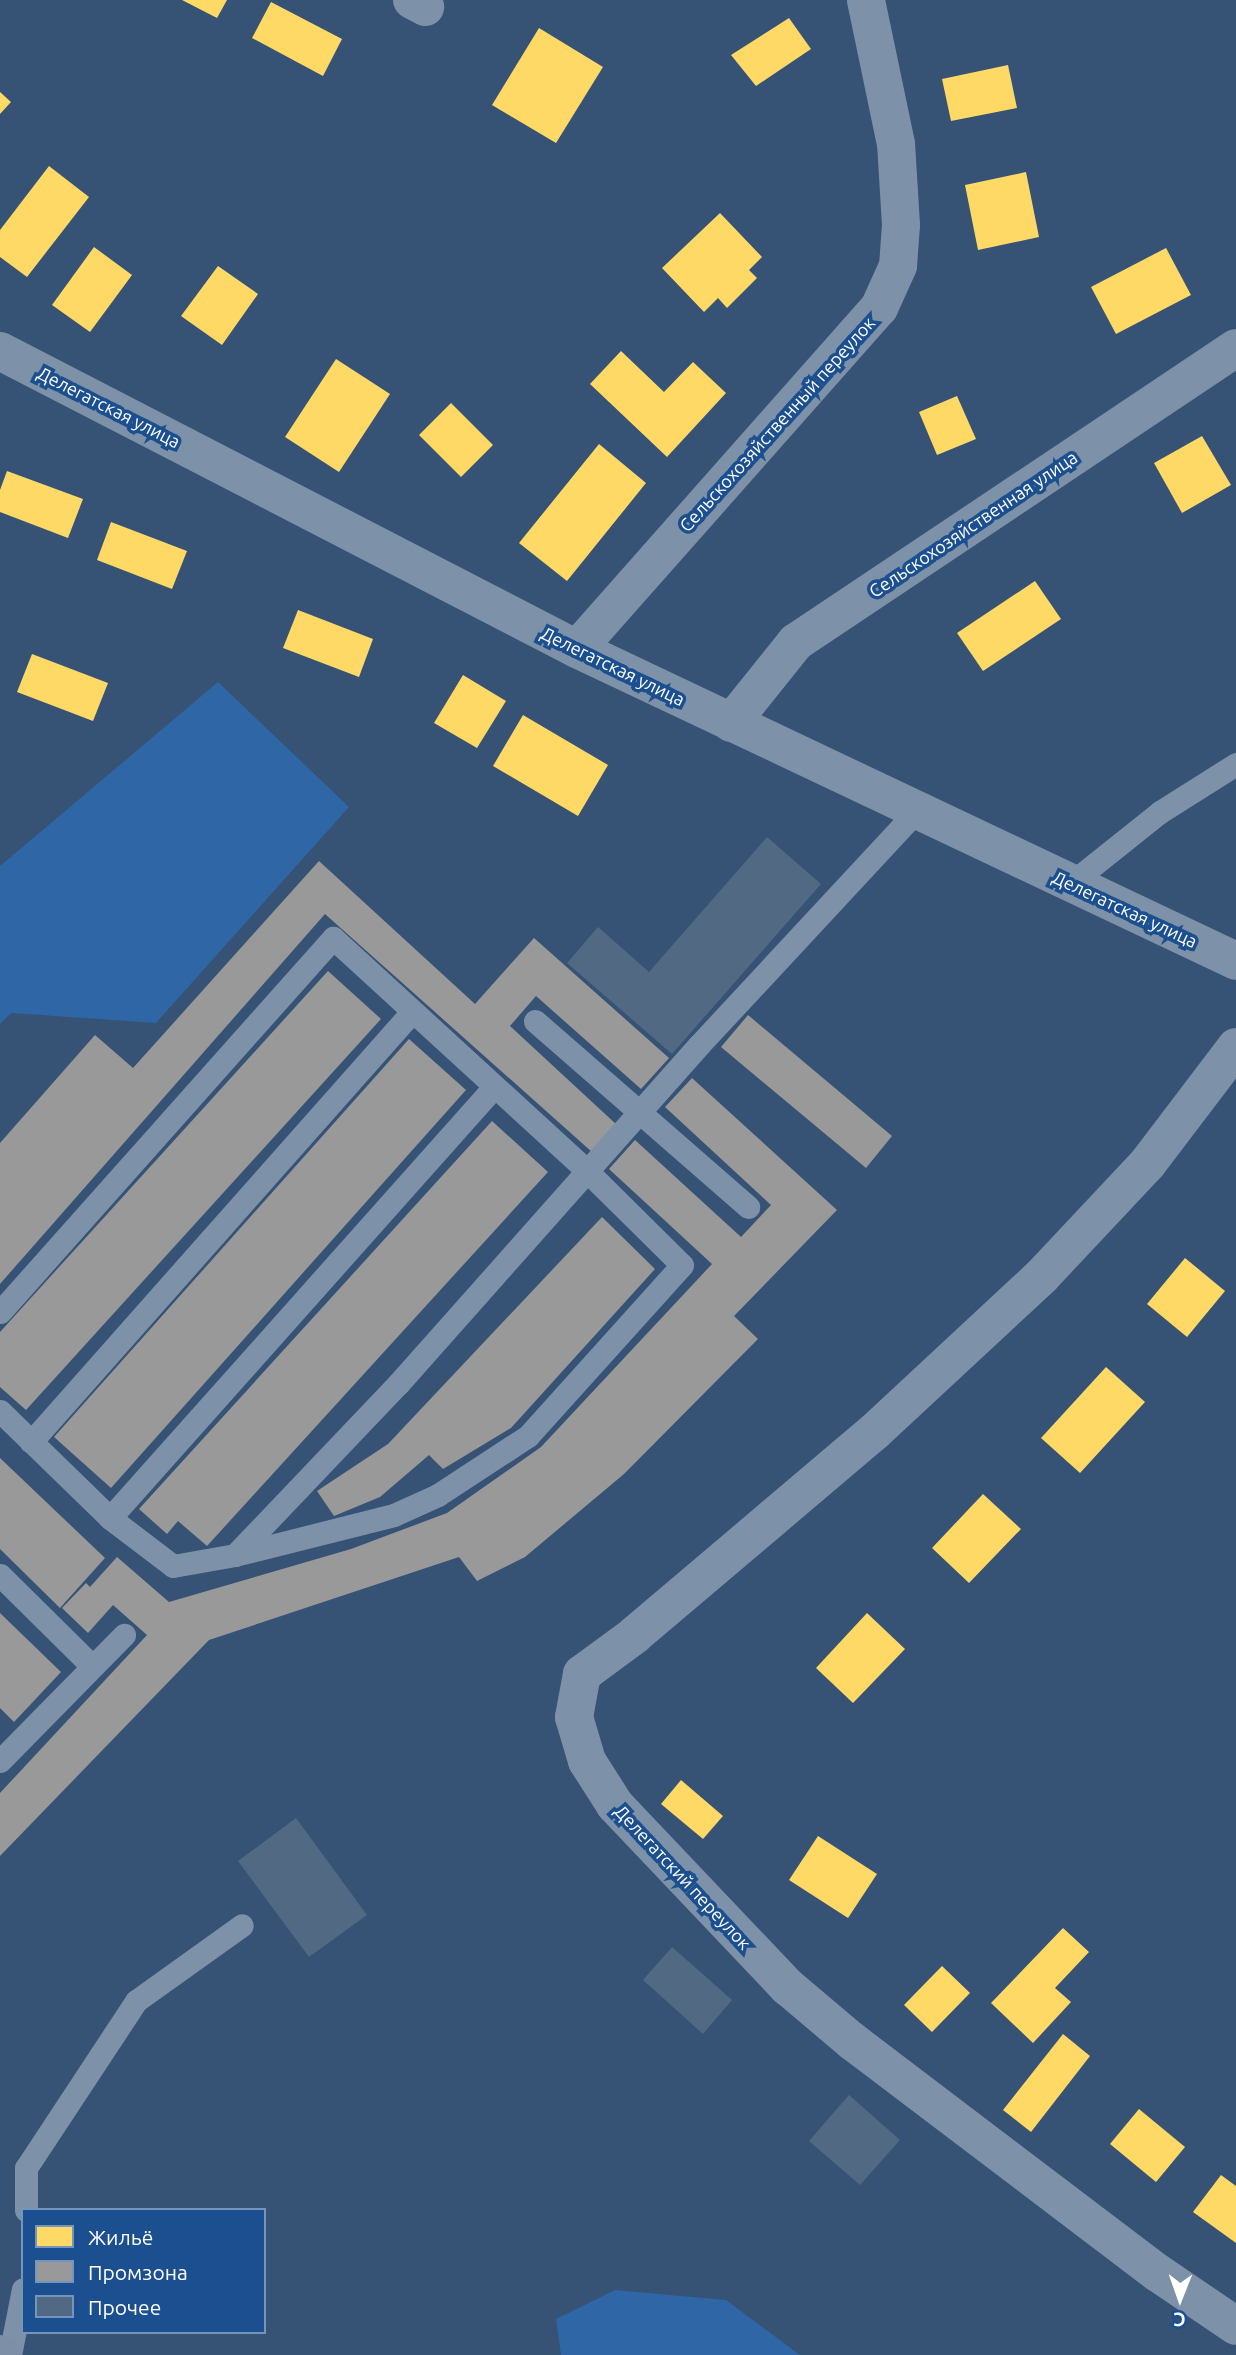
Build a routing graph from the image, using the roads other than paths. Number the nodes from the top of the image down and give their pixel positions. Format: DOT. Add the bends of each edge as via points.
graph roads {
  1 [pos="866,0"];
  2 [pos="1236,348"];
  3 [pos="0,351"];
  4 [pos="577,649"];
  5 [pos="731,723"];
  6 [pos="1236,764"];
  7 [pos="917,810"];
  8 [pos="1071,883"];
  9 [pos="1236,961"];
  10 [pos="411,1013"];
  11 [pos="535,1021"];
  12 [pos="1236,1047"];
  13 [pos="494,1087"];
  14 [pos="640,1114"];
  15 [pos="588,1172"];
  16 [pos="748,1206"];
  17 [pos="0,1312"];
  18 [pos="0,1411"];
  19 [pos="31,1442"];
  20 [pos="110,1518"];
  21 [pos="235,1555"];
  22 [pos="0,1575"];
  23 [pos="124,1635"];
  24 [pos="93,1666"];
  25 [pos="2,1754"];
  26 [pos="242,1925"];
  27 [pos="26,2208"];
  28 [pos="21,2299"];
  29 [pos="1236,2326"];
  30 [pos="10,2355"];
  1 -- 4 [label="street, Сельскохозяйственный переулок" via="896,144 901,225 898,266 879,308"];
  2 -- 5 [label="street, Сельскохозяйственная улица" via="796,642"];
  3 -- 4 [label="street, Делегатская улица"];
  4 -- 5 [label="street, Делегатская улица"];
  5 -- 7 [label="street, Делегатская улица"];
  6 -- 8 [label="lane" via="1160,812"];
  7 -- 8 [label="street, Делегатская улица"];
  7 -- 14 [label="lane"];
  8 -- 9 [label="street, Делегатская улица"];
  10 -- 13 [label="lane"];
  10 -- 17 [label="lane" via="333,938"];
  10 -- 19 [label="lane"];
  11 -- 14 [label="lane"];
  12 -- 29 [label="street, Делегатский переулок" via="1148,1163 1042,1276 666,1609 582,1674 574,1717 587,1761 615,1805 788,1987 852,2041"];
  13 -- 15 [label="lane"];
  13 -- 20 [label="lane"];
  14 -- 15 [label="lane"];
  14 -- 16 [label="lane"];
  15 -- 21 [label="lane" via="398,1384"];
  15 -- 21 [label="lane" via="682,1265 528,1436 438,1495 394,1515"];
  18 -- 19 [label="lane"];
  19 -- 20 [label="lane"];
  20 -- 21 [label="lane" via="173,1566"];
  22 -- 24 [label="lane"];
  23 -- 24 [label="lane"];
  24 -- 25 [label="lane"];
  26 -- 27 [label="lane" via="136,2001 26,2168"];
  28 -- 30 [label="lane"];
}
